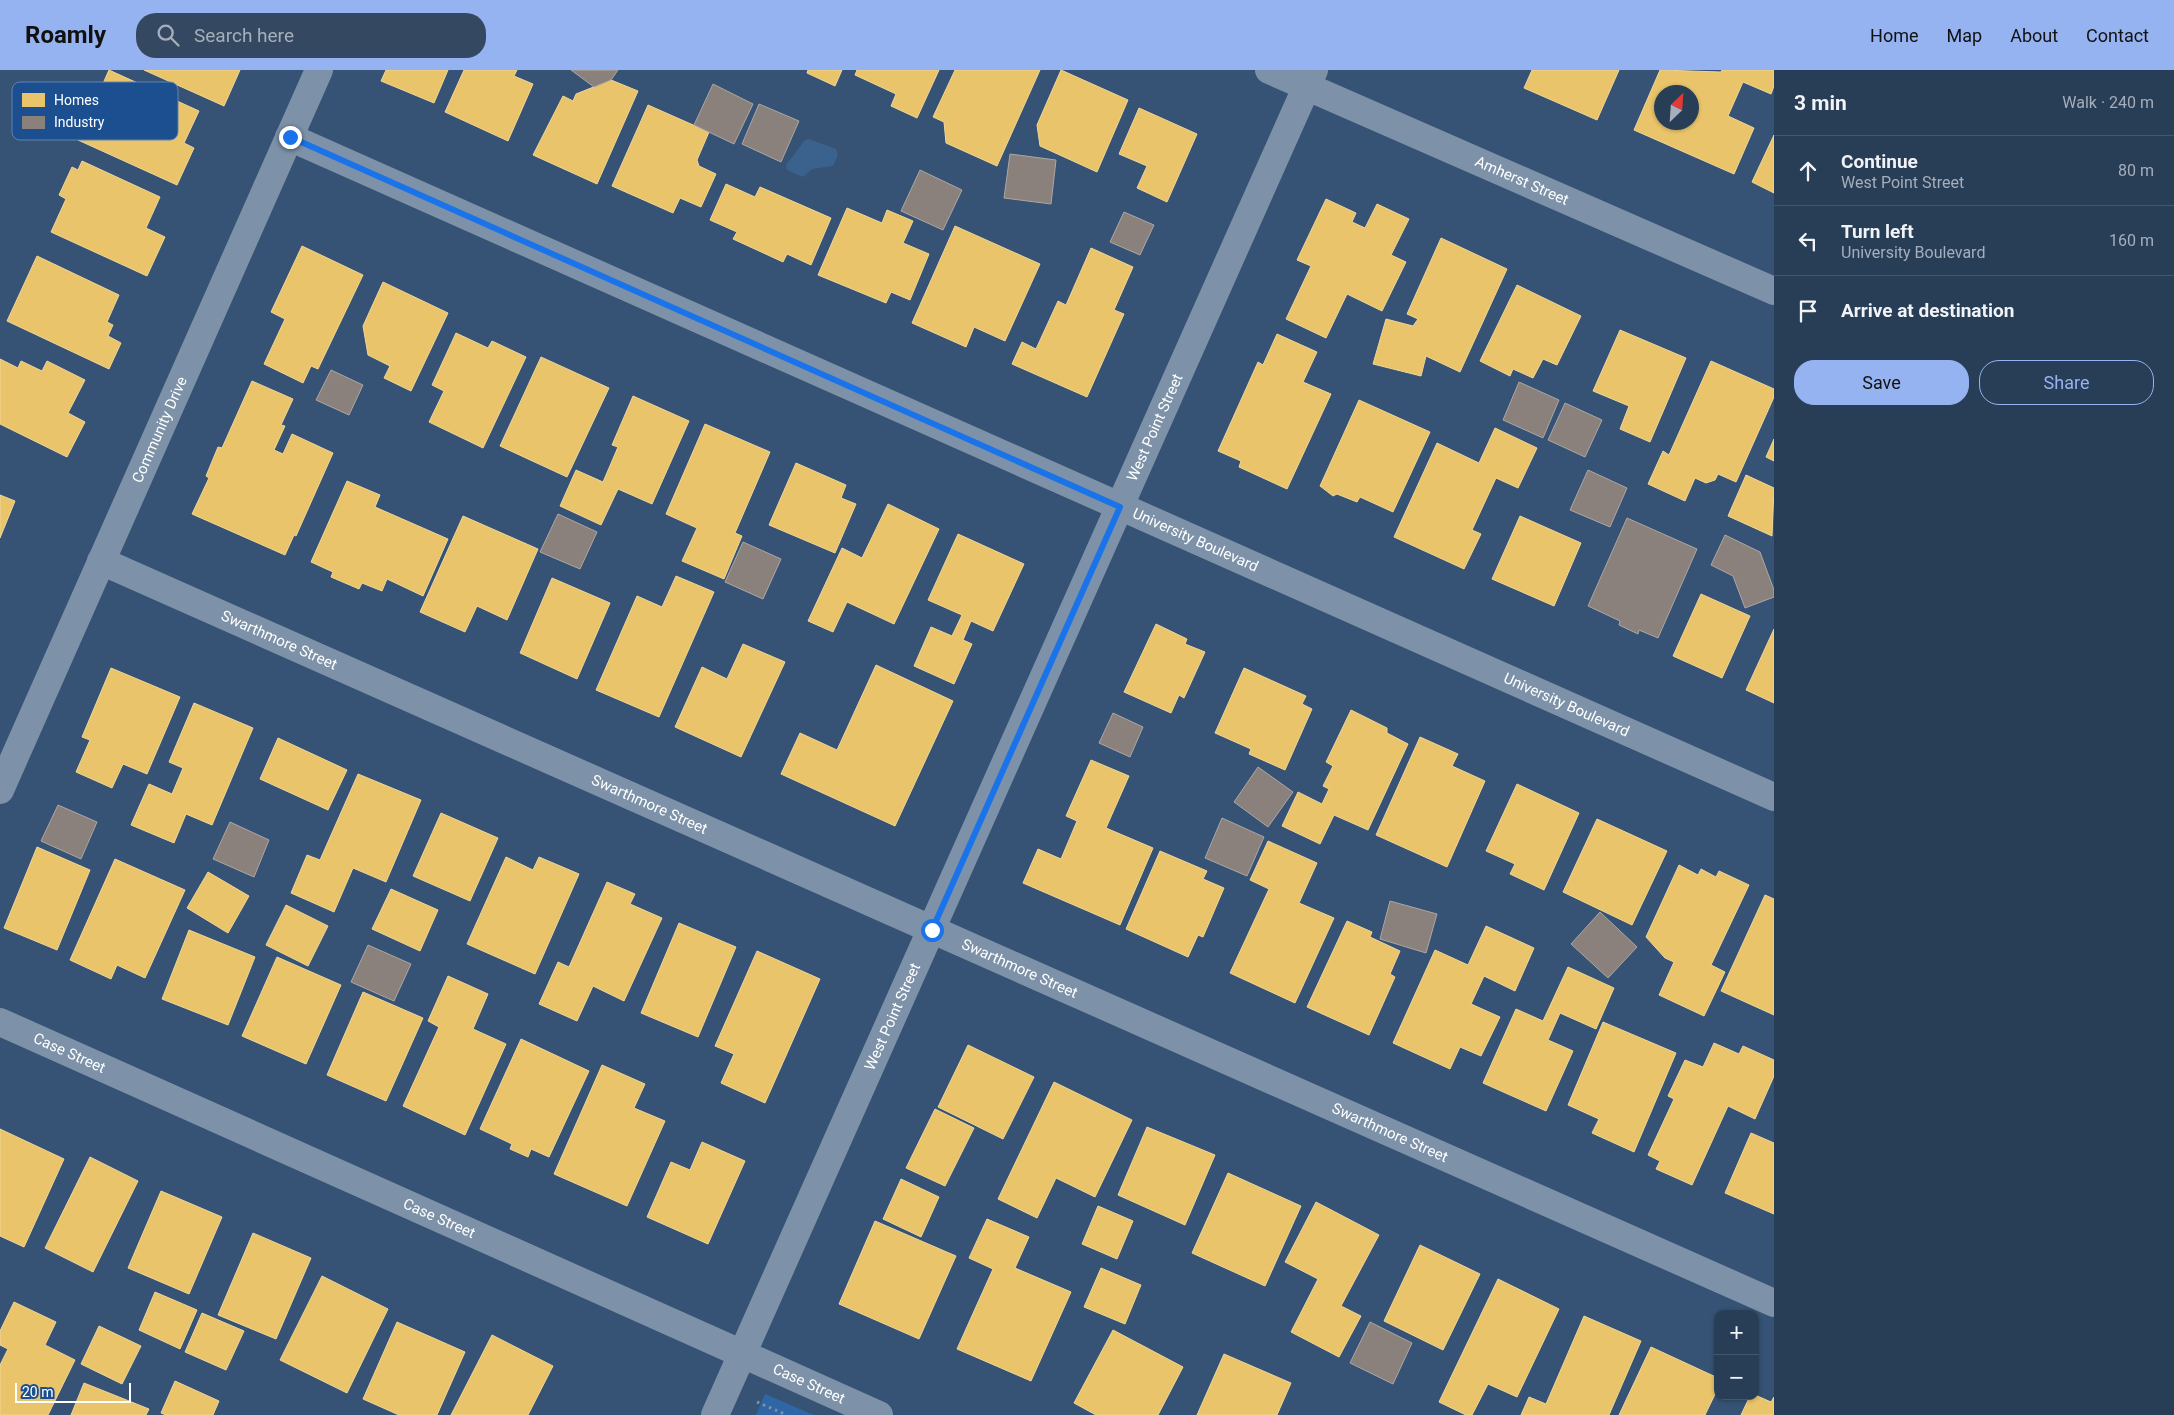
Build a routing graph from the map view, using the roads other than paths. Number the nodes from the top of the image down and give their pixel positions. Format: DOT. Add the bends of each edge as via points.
graph roads {
  1 [pos="319,70"];
  2 [pos="1269,70"];
  3 [pos="1310,78"];
  4 [pos="290,137"];
  5 [pos="1774,291"];
  6 [pos="1120,507"];
  7 [pos="101,561"];
  8 [pos="0,790"];
  9 [pos="1774,797"];
  10 [pos="932,930"];
  11 [pos="0,1022"];
  12 [pos="1774,1303"];
  13 [pos="743,1354"];
  14 [pos="715,1415"];
  15 [pos="880,1415"];
  1 -- 4 [label="street, Community Drive"];
  2 -- 3 [label="street, Amherst Street"];
  3 -- 5 [label="street, Amherst Street"];
  3 -- 6 [label="street, West Point Street"];
  4 -- 6 [label="street, University Boulevard"];
  4 -- 7 [label="street, Community Drive"];
  6 -- 9 [label="street, University Boulevard"];
  6 -- 10 [label="street, West Point Street"];
  7 -- 8 [label="street, Community Drive"];
  7 -- 10 [label="street, Swarthmore Street"];
  10 -- 12 [label="street, Swarthmore Street"];
  10 -- 13 [label="street, West Point Street"];
  11 -- 13 [label="street, Case Street"];
  13 -- 14 [label="street, West Point Street"];
  13 -- 15 [label="street, Case Street"];
}
